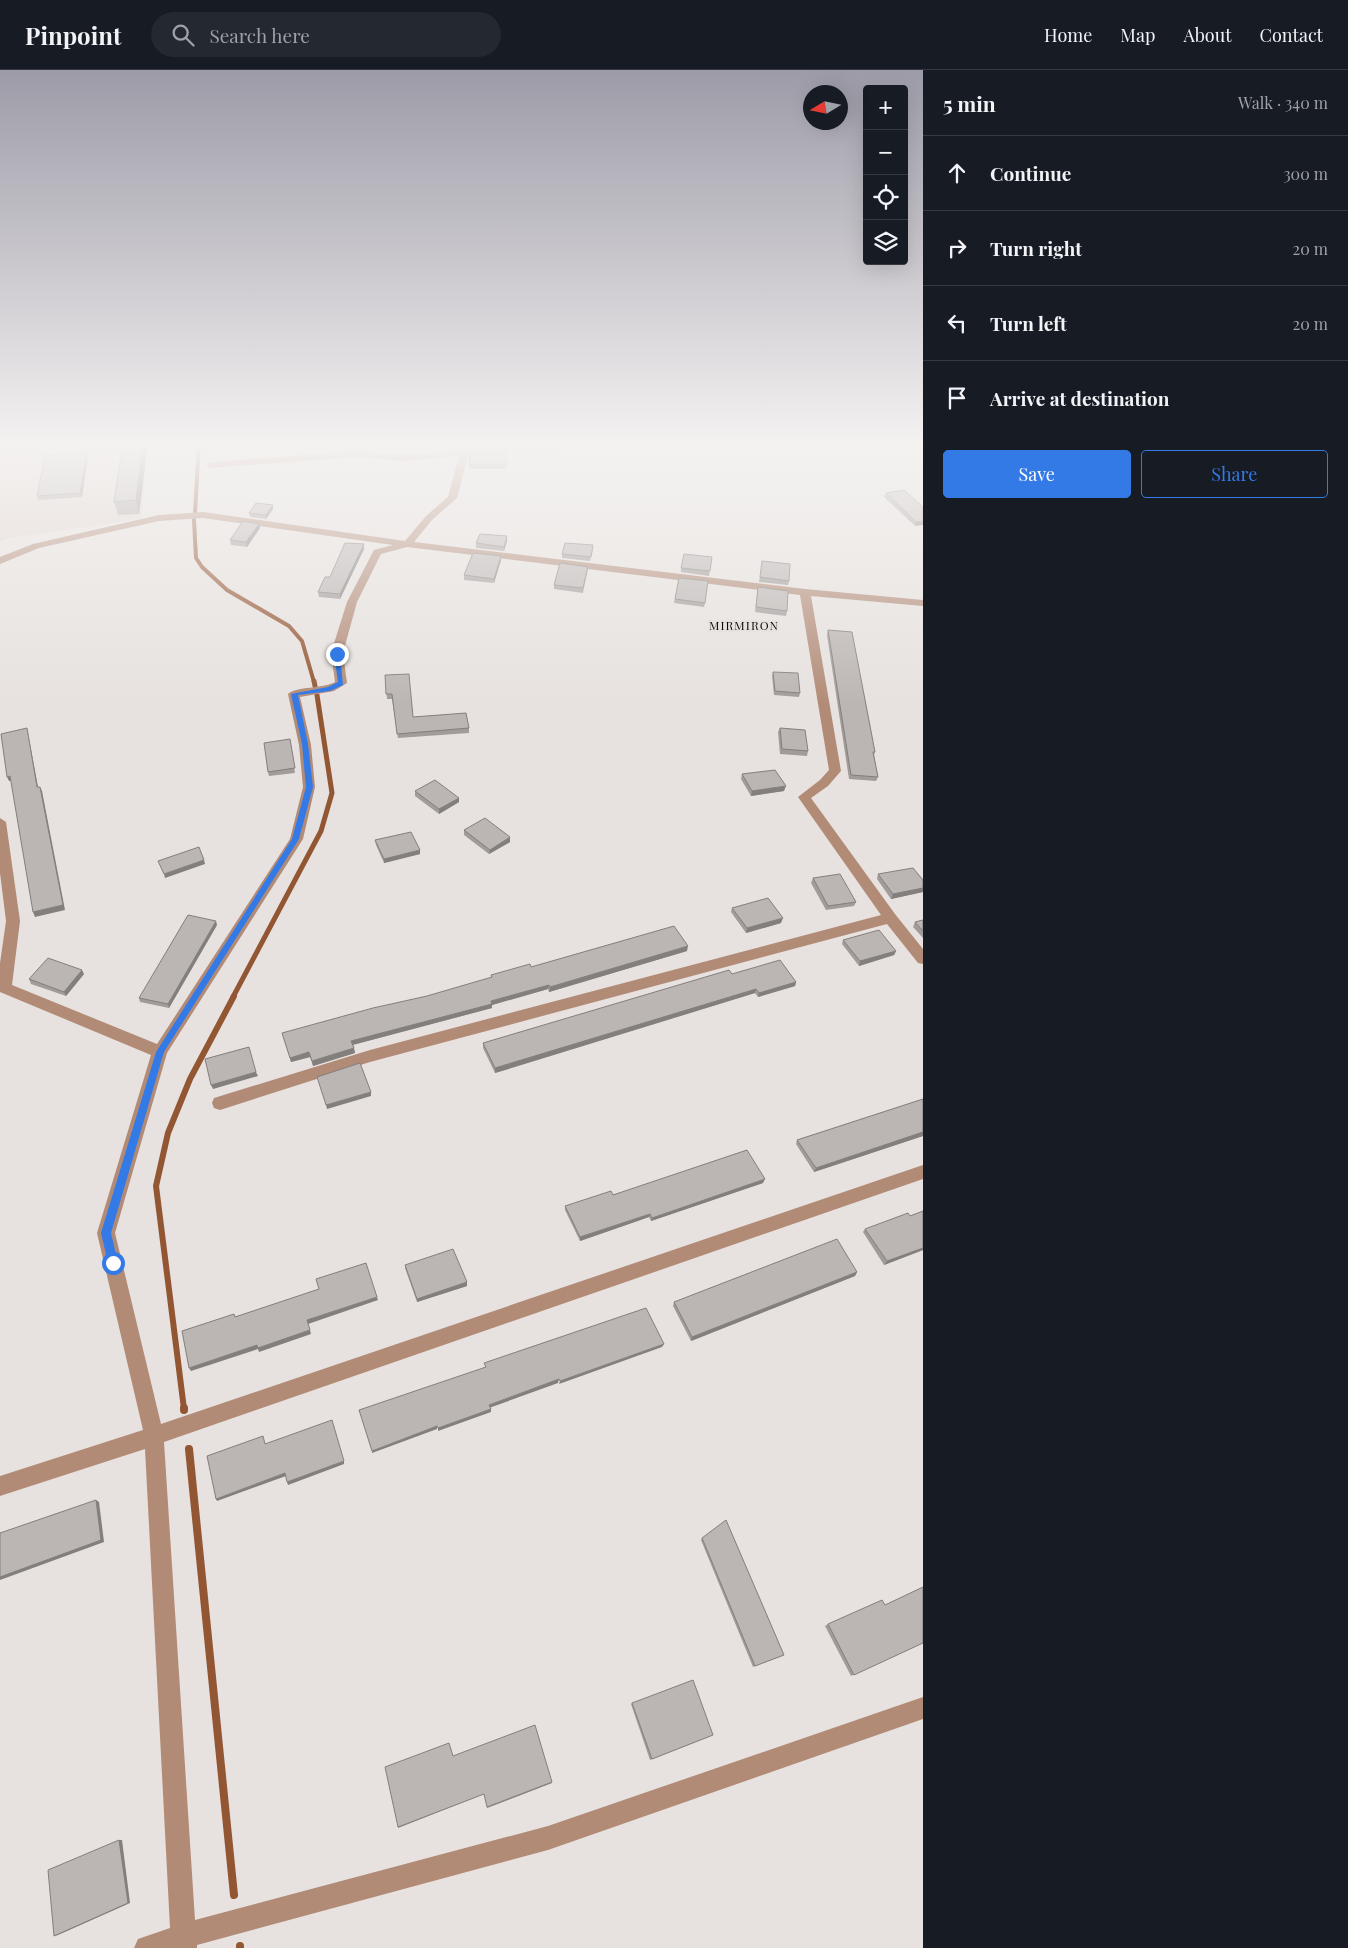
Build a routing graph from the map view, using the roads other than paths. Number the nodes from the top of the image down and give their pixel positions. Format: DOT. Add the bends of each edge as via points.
graph roads {
  1 [pos="108,530"];
  2 [pos="312,530"];
  3 [pos="420,530"];
  4 [pos="407,544"];
  5 [pos="0,561"];
  6 [pos="805,592"];
  7 [pos="923,603"];
  8 [pos="0,822"];
  9 [pos="890,918"];
  10 [pos="923,959"];
  11 [pos="2,987"];
  12 [pos="160,1052"];
  13 [pos="220,1103"];
  14 [pos="923,1172"];
  15 [pos="154,1436"];
  16 [pos="0,1486"];
  17 [pos="923,1708"];
  18 [pos="183,1942"];
  19 [pos="147,1948"];
  1 -- 5 [label="street" via="36,546"];
  2 -- 4 [label="street"];
  3 -- 4 [label="street"];
  4 -- 6 [label="street"];
  4 -- 12 [label="street" via="377,552 352,602 337,654 341,683 330,689 294,694 305,744 309,787 296,839"];
  6 -- 7 [label="street"];
  6 -- 9 [label="street" via="835,771 804,798"];
  8 -- 11 [label="street" via="13,921"];
  9 -- 10 [label="street"];
  9 -- 13 [label="street" via="370,1056"];
  11 -- 12 [label="street"];
  12 -- 15 [label="street" via="106,1233"];
  14 -- 15 [label="street"];
  15 -- 16 [label="street"];
  15 -- 18 [label="street"];
  17 -- 18 [label="street" via="548,1838"];
  18 -- 19 [label="street"];
}
